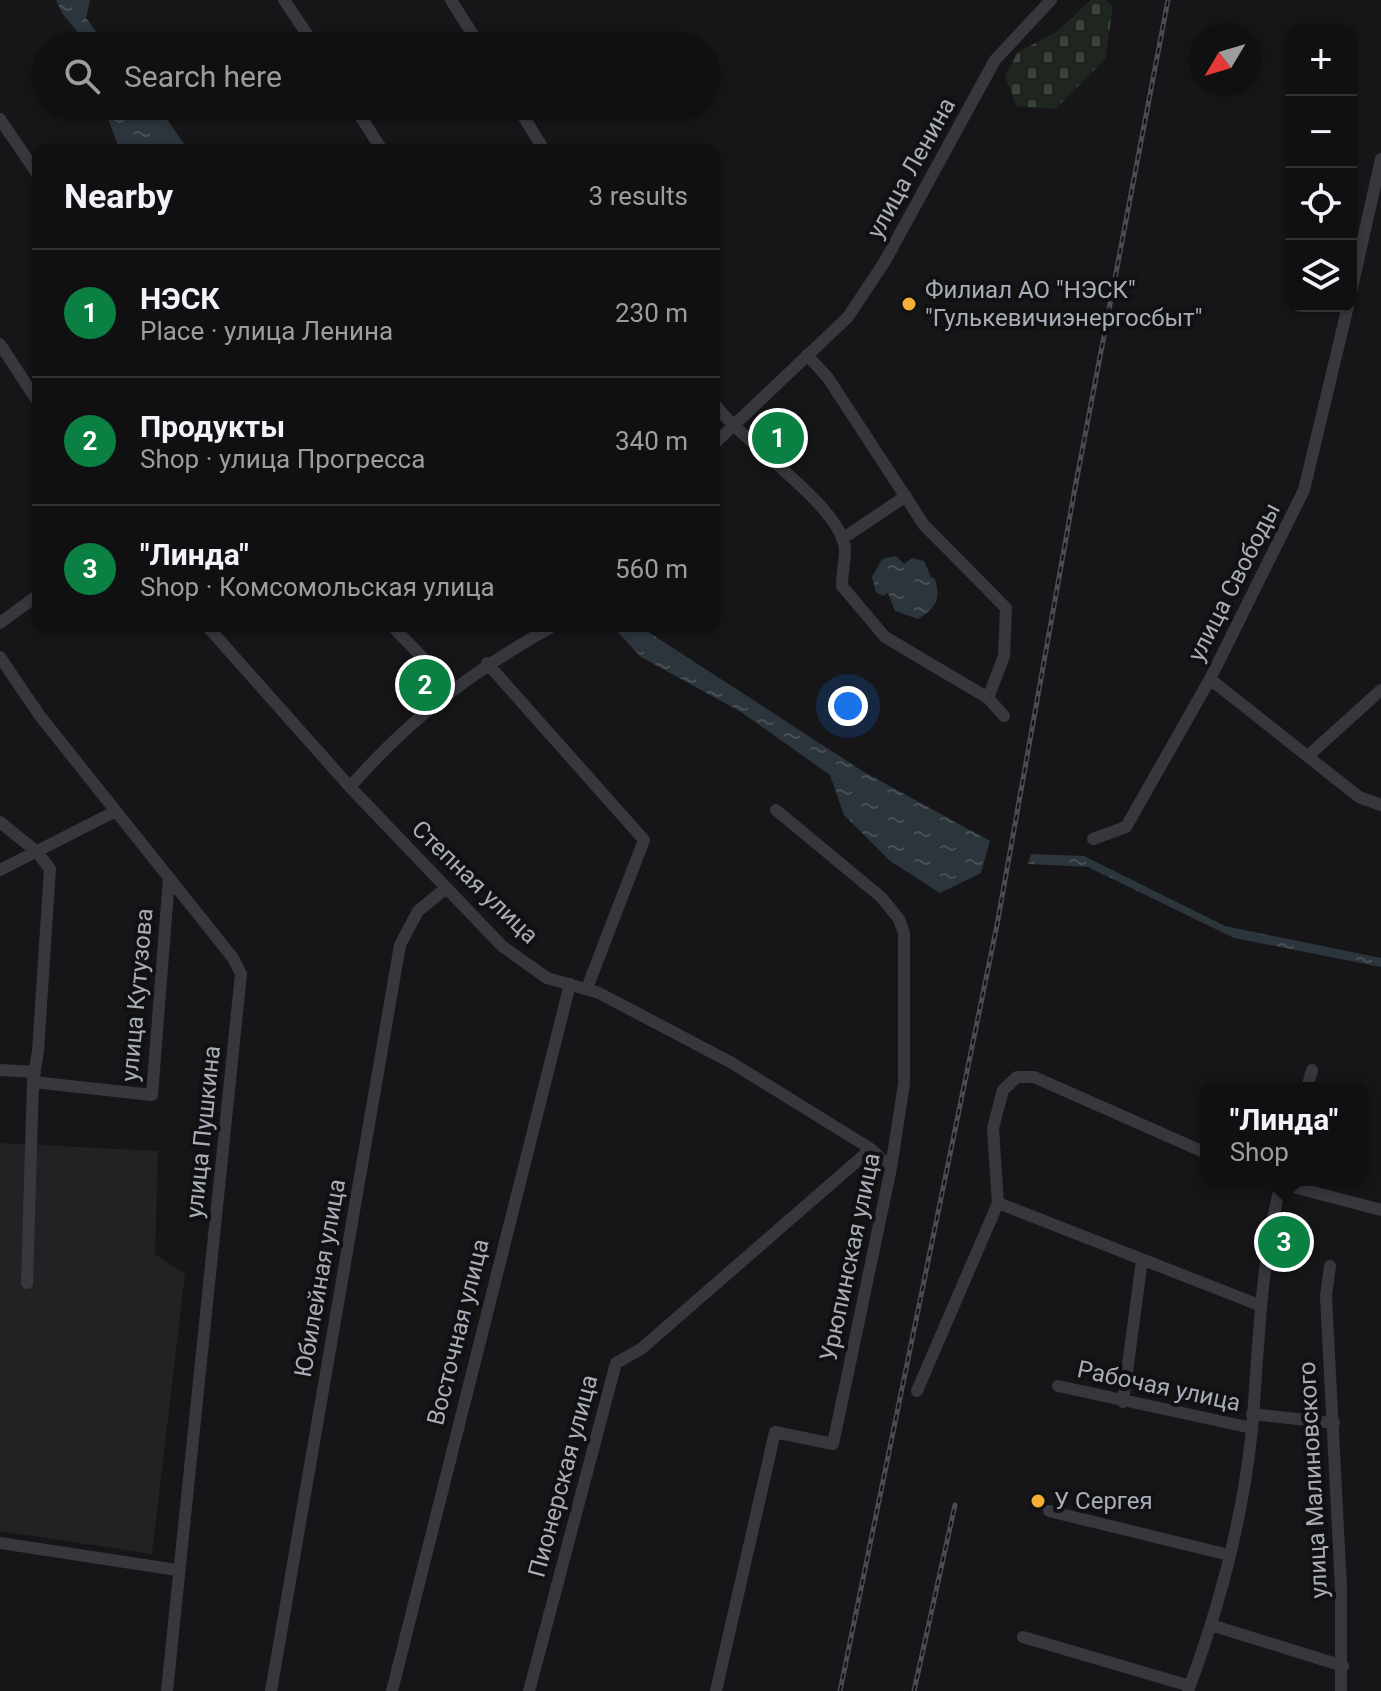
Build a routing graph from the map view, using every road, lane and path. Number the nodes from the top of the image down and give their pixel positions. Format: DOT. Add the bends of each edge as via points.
graph roads {
  1 [pos="284,0"];
  2 [pos="451,0"];
  3 [pos="1051,0"];
  4 [pos="306,32"];
  5 [pos="471,32"];
  6 [pos="0,119"];
  7 [pos="363,120"];
  8 [pos="526,120"];
  9 [pos="378,144"];
  10 [pos="540,144"];
  11 [pos="1381,159"];
  12 [pos="32,166"];
  13 [pos="1357,265"];
  14 [pos="1347,312"];
  15 [pos="0,344"];
  16 [pos="807,355"];
  17 [pos="32,393"];
  18 [pos="720,410"];
  19 [pos="732,425"];
  20 [pos="720,438"];
  21 [pos="906,496"];
  22 [pos="842,539"];
  23 [pos="32,599"];
  24 [pos="0,623"];
  25 [pos="212,632"];
  26 [pos="398,632"];
  27 [pos="542,632"];
  28 [pos="0,657"];
  29 [pos="487,663"];
  30 [pos="1210,679"];
  31 [pos="452,688"];
  32 [pos="1381,690"];
  33 [pos="988,698"];
  34 [pos="1004,716"];
  35 [pos="1309,755"];
  36 [pos="350,787"];
  37 [pos="1381,805"];
  38 [pos="776,810"];
  39 [pos="116,811"];
  40 [pos="0,822"];
  41 [pos="1093,839"];
  42 [pos="37,852"];
  43 [pos="0,870"];
  44 [pos="169,878"];
  45 [pos="445,889"];
  46 [pos="570,984"];
  47 [pos="587,988"];
  48 [pos="0,1070"];
  49 [pos="1312,1070"];
  50 [pos="34,1077"];
  51 [pos="1309,1082"];
  52 [pos="871,1149"];
  53 [pos="1200,1150"];
  54 [pos="891,1168"];
  55 [pos="1280,1186"];
  56 [pos="1292,1186"];
  57 [pos="998,1203"];
  58 [pos="1381,1210"];
  59 [pos="1142,1260"];
  60 [pos="1330,1266"];
  61 [pos="27,1283"];
  62 [pos="1259,1305"];
  63 [pos="1058,1386"];
  64 [pos="917,1391"];
  65 [pos="1123,1402"];
  66 [pos="1252,1414"];
  67 [pos="1334,1423"];
  68 [pos="1252,1428"];
  69 [pos="1049,1511"];
  70 [pos="0,1543"];
  71 [pos="1229,1555"];
  72 [pos="177,1570"];
  73 [pos="1211,1625"];
  74 [pos="1023,1637"];
  75 [pos="1343,1666"];
  76 [pos="1189,1688"];
  77 [pos="167,1691"];
  78 [pos="271,1691"];
  79 [pos="392,1691"];
  80 [pos="529,1691"];
  81 [pos="716,1691"];
  82 [pos="1341,1691"];
  1 -- 4 [label="street"];
  2 -- 5 [label="street"];
  3 -- 16 [label="street, улица Ленина" via="995,60 885,261 848,317"];
  6 -- 12 [label="street"];
  7 -- 9 [label="street"];
  8 -- 10 [label="street"];
  11 -- 13 [label="street"];
  14 -- 30 [label="street, улица Свободы" via="1304,490"];
  15 -- 17 [label="street"];
  16 -- 19 [label="street, улица Ленина"];
  16 -- 21 [label="street"];
  18 -- 19 [label="street"];
  19 -- 20 [label="street, улица Ленина"];
  19 -- 22 [label="street" via="810,493"];
  21 -- 22 [label="street"];
  21 -- 33 [label="street" via="924,525 1006,608 1004,656"];
  22 -- 33 [label="street" via="842,586 885,637"];
  23 -- 24 [label="street"];
  25 -- 36 [label="street, Степная улица"];
  26 -- 31 [label="street"];
  27 -- 29 [label="street"];
  28 -- 39 [label="street, улица Пушкина"];
  29 -- 31 [label="street"];
  29 -- 47 [label="street" via="644,840"];
  30 -- 35 [label="street"];
  30 -- 41 [label="street, улица Свободы" via="1126,827"];
  31 -- 36 [label="street" via="380,752"];
  32 -- 35 [label="street"];
  33 -- 34 [label="street"];
  35 -- 37 [label="street" via="1359,797"];
  36 -- 45 [label="street, Степная улица"];
  38 -- 54 [label="street, Урюпинская улица" via="881,897 904,933 904,1084"];
  39 -- 42 [label="street"];
  39 -- 44 [label="street, улица Пушкина"];
  40 -- 42 [label="street"];
  42 -- 43 [label="street"];
  42 -- 50 [label="street" via="50,869"];
  44 -- 50 [label="street, улица Кутузова" via="152,1095"];
  44 -- 72 [label="street, улица Пушкина" via="241,974"];
  45 -- 46 [label="street, Степная улица" via="502,946 547,978"];
  45 -- 78 [label="street, Юбилейная улица" via="418,911 400,945"];
  46 -- 47 [label="street, Степная улица"];
  46 -- 79 [label="street, Восточная улица"];
  47 -- 52 [label="street, Степная улица" via="732,1063"];
  48 -- 50 [label="street, улица Кутузова"];
  49 -- 51 [label="street"];
  50 -- 61 [label="street"];
  52 -- 54 [label="street, Степная улица"];
  52 -- 80 [label="street, Пионерская улица" via="641,1349 616,1363"];
  53 -- 57 [label="street" via="1034,1077 1017,1077 1003,1090 993,1128"];
  54 -- 81 [label="street, Урюпинская улица" via="833,1444 775,1432"];
  55 -- 62 [label="street"];
  56 -- 58 [label="street"];
  57 -- 59 [label="street"];
  57 -- 64 [label="street"];
  59 -- 62 [label="street"];
  59 -- 65 [label="street"];
  60 -- 67 [label="street, улица Малиновского" via="1328,1346"];
  62 -- 66 [label="street"];
  63 -- 65 [label="street, Рабочая улица"];
  65 -- 68 [label="street, Рабочая улица"];
  66 -- 67 [label="street, Рабочая улица"];
  66 -- 68 [label="street"];
  67 -- 75 [label="street, улица Малиновского"];
  68 -- 71 [label="street"];
  69 -- 71 [label="street"];
  70 -- 72 [label="street"];
  71 -- 73 [label="street"];
  72 -- 77 [label="street, улица Пушкина"];
  73 -- 75 [label="street"];
  73 -- 76 [label="street"];
  74 -- 76 [label="street"];
  75 -- 82 [label="street, улица Малиновского"];
}
